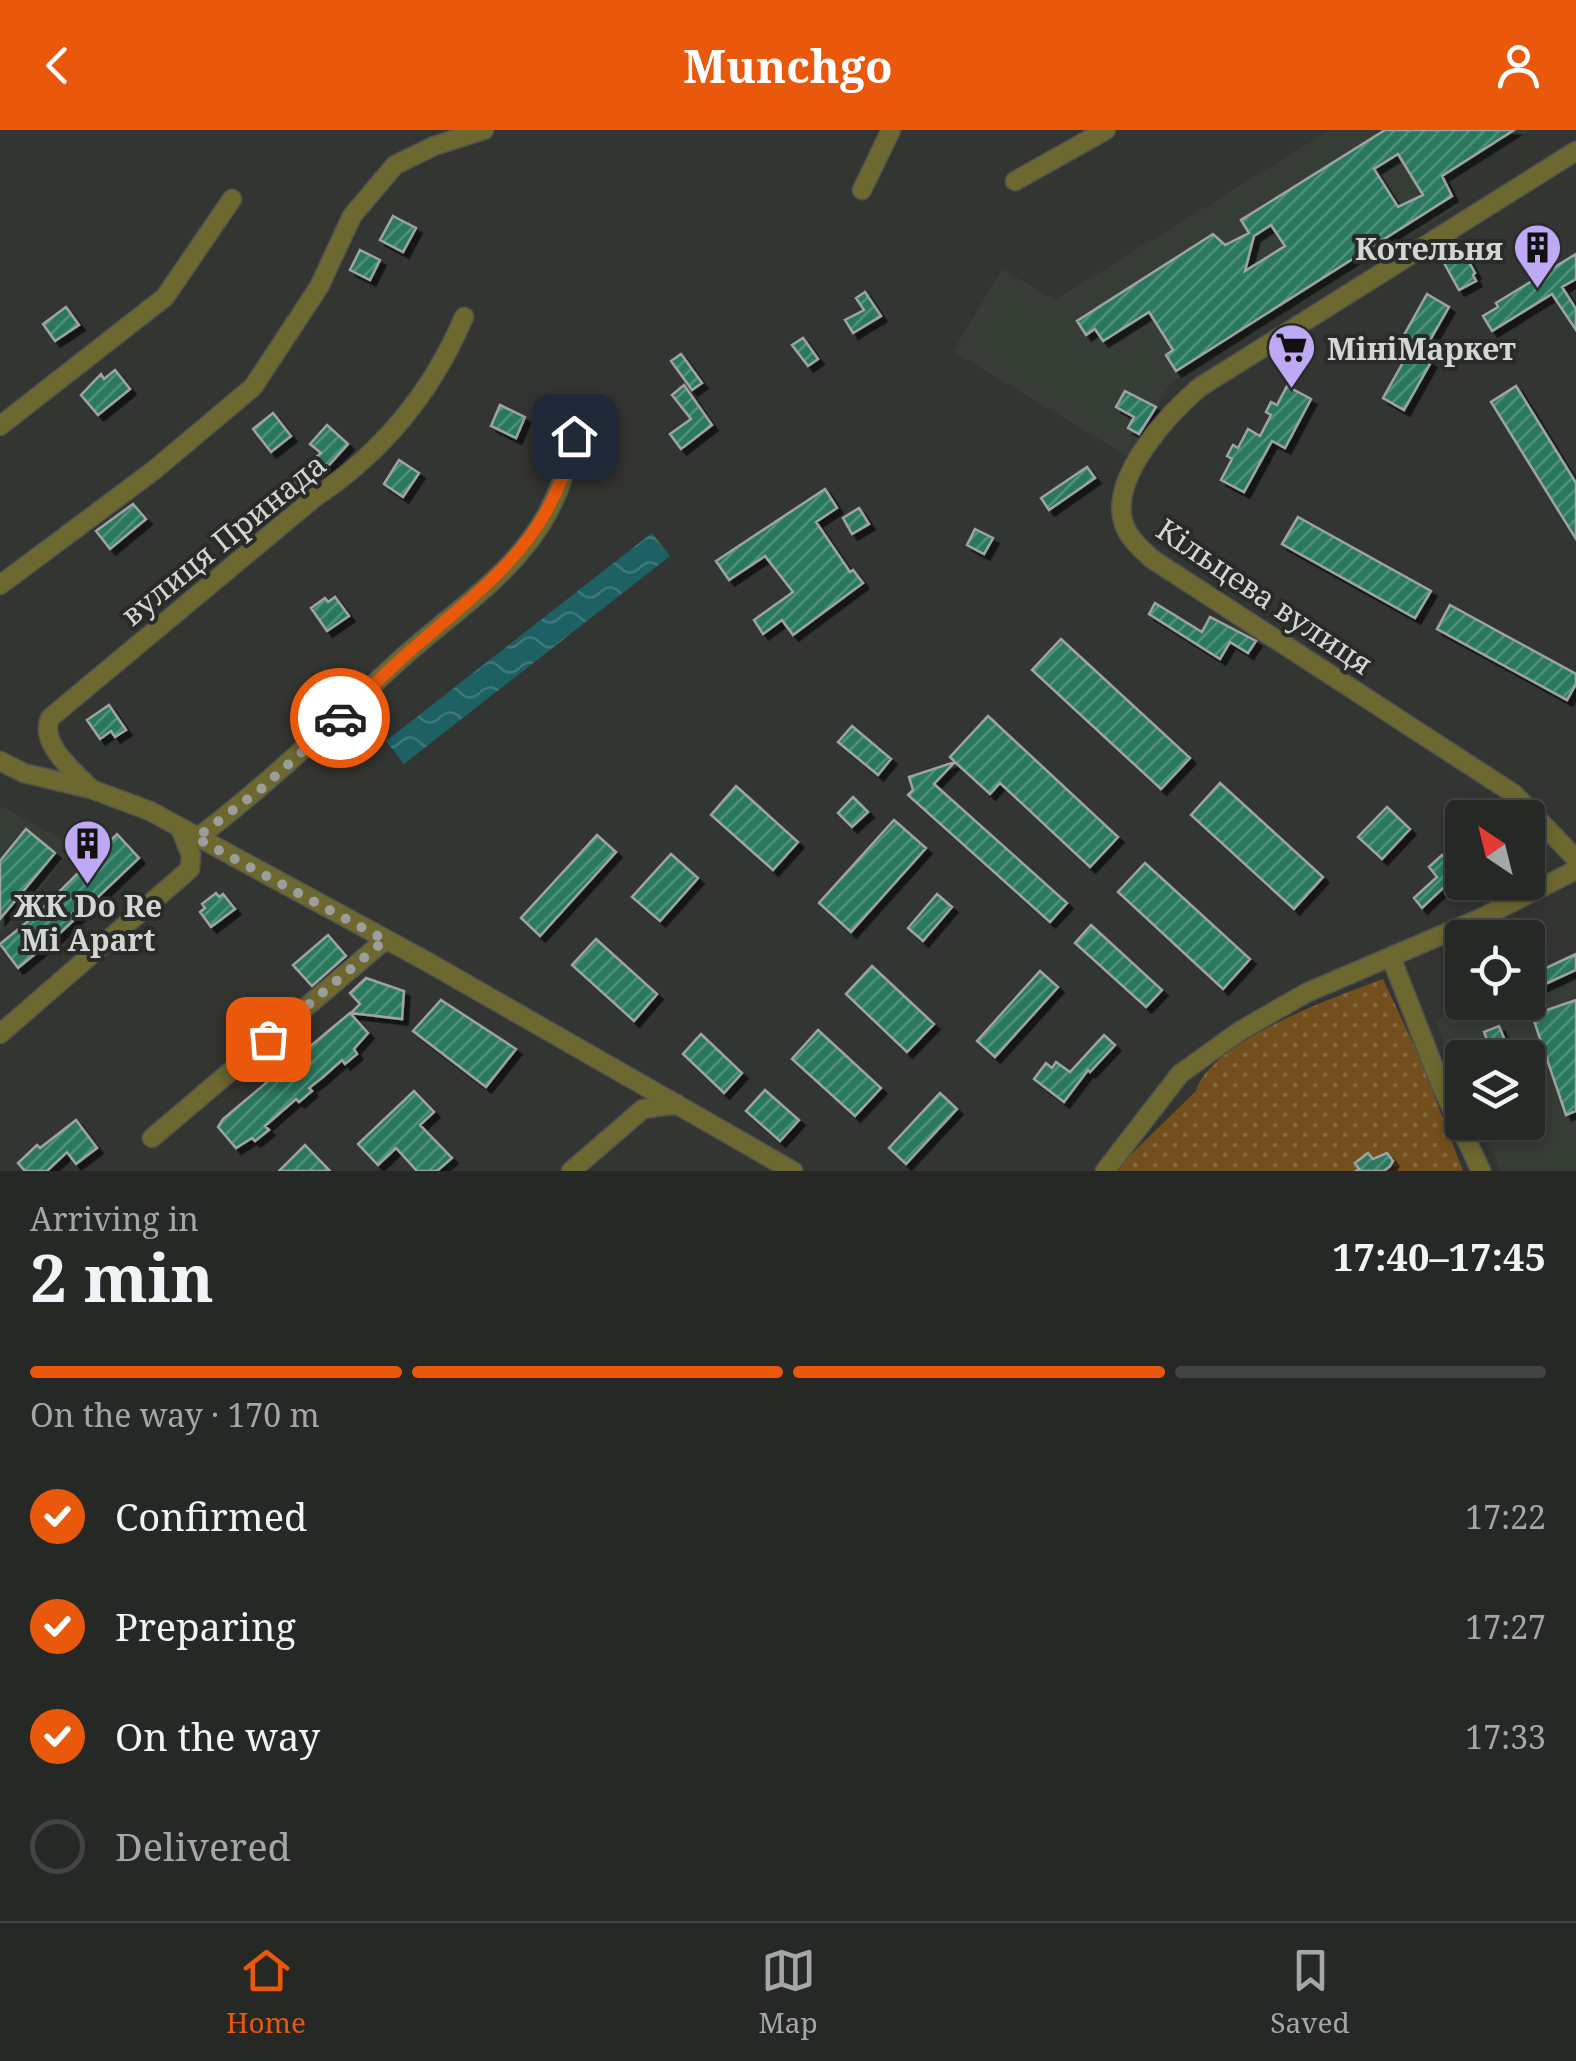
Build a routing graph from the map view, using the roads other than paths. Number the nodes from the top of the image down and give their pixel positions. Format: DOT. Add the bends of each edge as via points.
graph roads {
  1 [pos="484,130"];
  2 [pos="891,130"];
  3 [pos="1106,130"];
  4 [pos="1576,151"];
  5 [pos="1015,181"];
  6 [pos="862,190"];
  7 [pos="232,198"];
  8 [pos="464,317"];
  9 [pos="0,426"];
  10 [pos="574,436"];
  11 [pos="0,585"];
  12 [pos="0,761"];
  13 [pos="91,789"];
  14 [pos="180,827"];
  15 [pos="196,838"];
  16 [pos="1576,859"];
  17 [pos="1576,870"];
  18 [pos="385,940"];
  19 [pos="1392,957"];
  20 [pos="0,1034"];
  21 [pos="678,1104"];
  22 [pos="152,1138"];
  23 [pos="571,1171"];
  24 [pos="793,1171"];
  25 [pos="1104,1171"];
  26 [pos="1481,1171"];
  1 -- 11 [label="street" via="394,165 352,216 319,287 254,386 153,472"];
  2 -- 6 [label="street"];
  3 -- 5 [label="street"];
  4 -- 16 [label="street, Кільцева вулиця" via="1200,387 1152,438 1121,509 1128,534 1152,559 1514,794"];
  7 -- 9 [label="street" via="165,297"];
  8 -- 13 [label="street, вулиця Принада" via="430,384 393,431 50,718 48,739"];
  10 -- 15 [label="street" via="551,506 506,568 261,789"];
  12 -- 13 [label="street"];
  13 -- 14 [label="street"];
  14 -- 15 [label="street"];
  14 -- 20 [label="street" via="190,869"];
  15 -- 18 [label="street"];
  17 -- 19 [label="street"];
  18 -- 21 [label="street"];
  18 -- 22 [label="street"];
  19 -- 25 [label="street" via="1306,993 1180,1074"];
  19 -- 26 [label="street"];
  21 -- 23 [label="street" via="643,1109"];
  21 -- 24 [label="street"];
}
